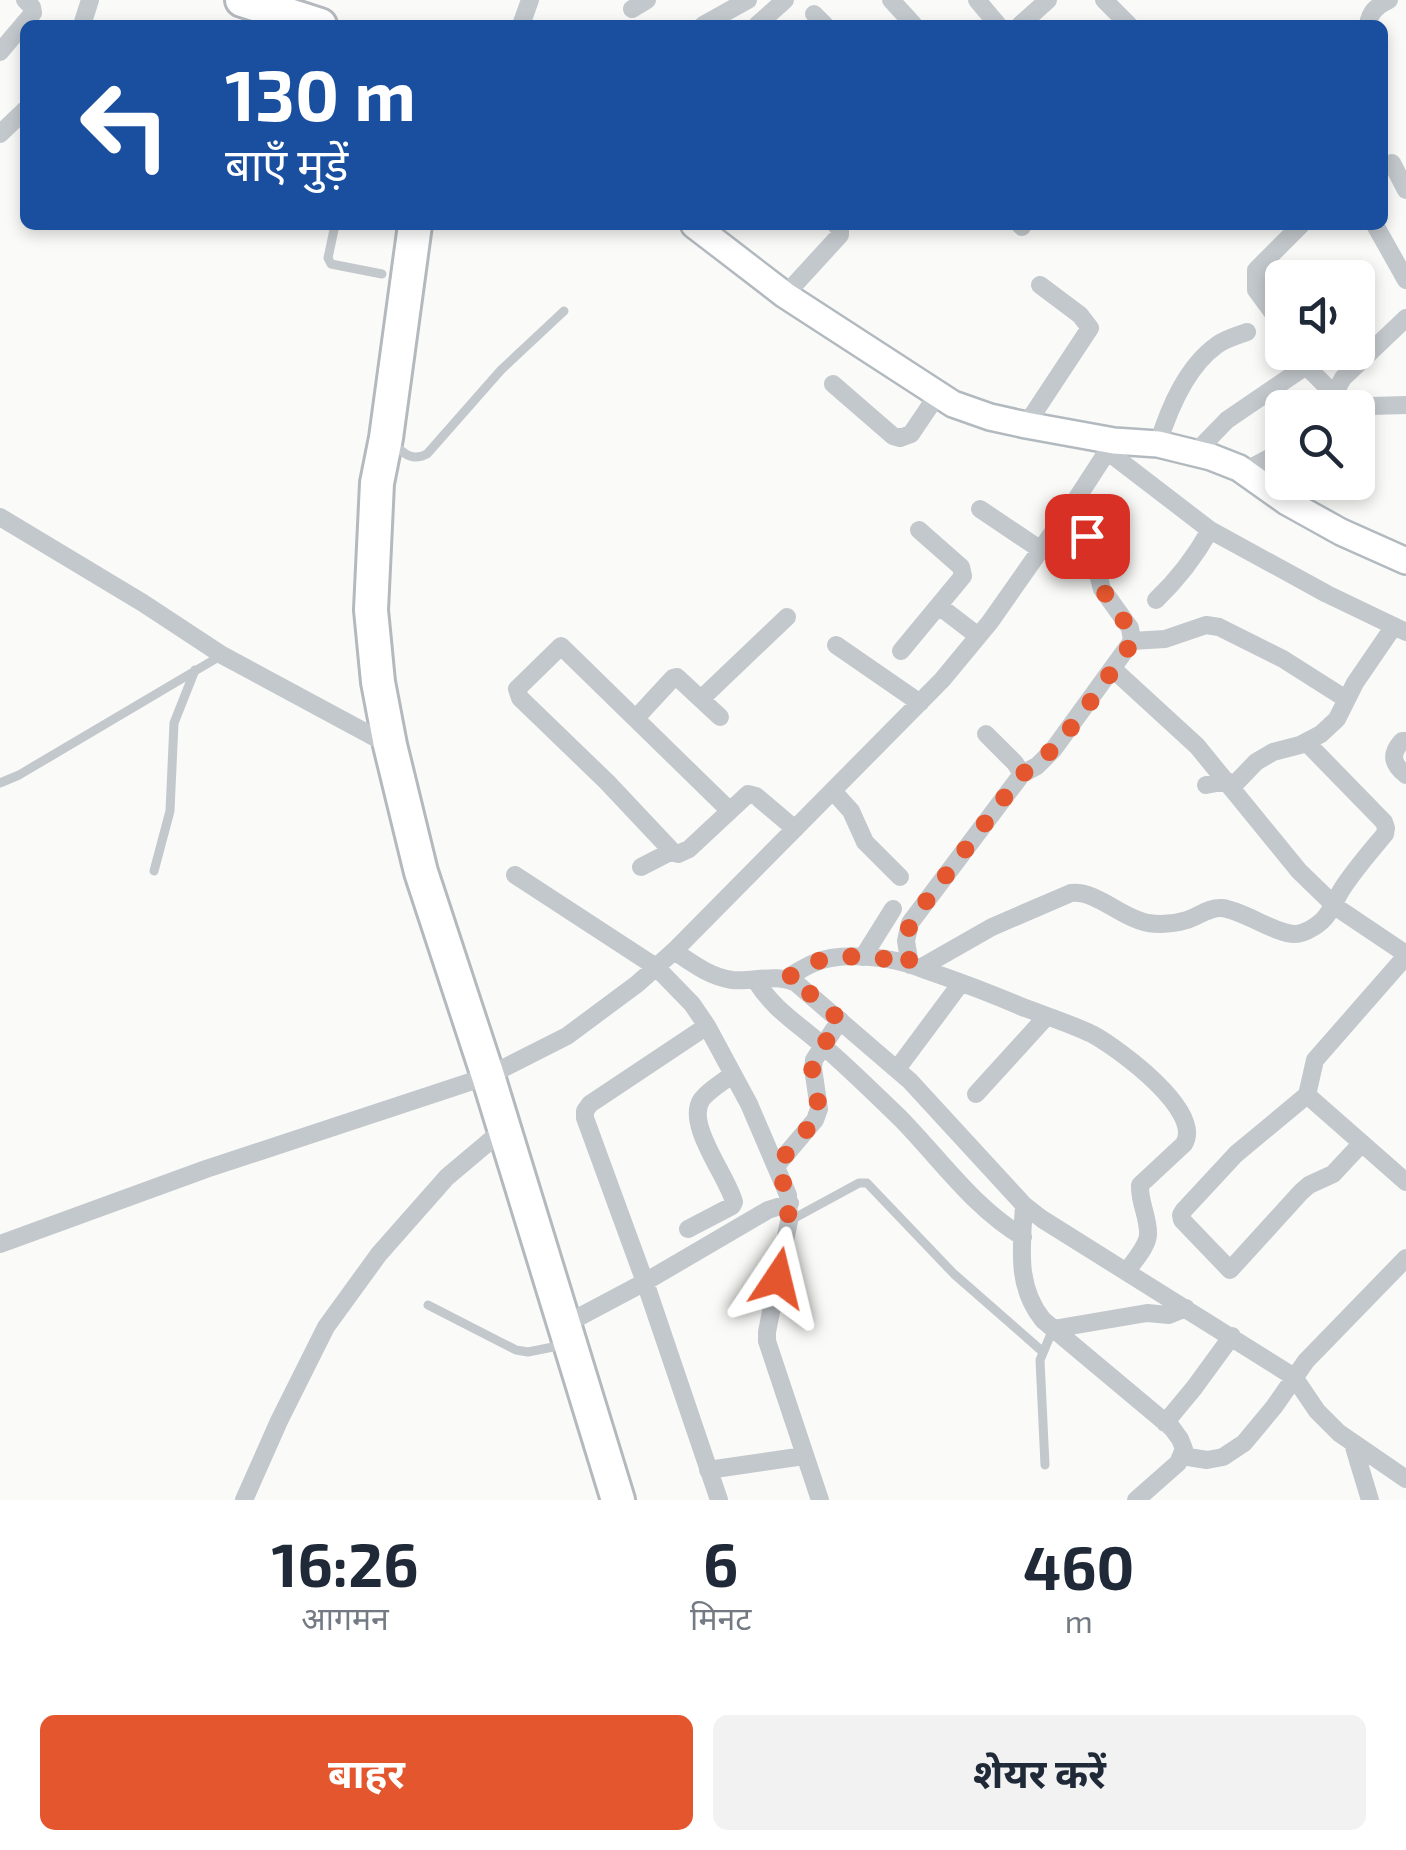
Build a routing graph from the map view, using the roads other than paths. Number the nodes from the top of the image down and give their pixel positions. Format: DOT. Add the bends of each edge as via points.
graph roads {
  1 [pos="25,0"];
  2 [pos="242,0"];
  3 [pos="749,0"];
  4 [pos="785,0"];
  5 [pos="890,0"];
  6 [pos="977,0"];
  7 [pos="1104,0"];
  8 [pos="1389,0"];
  9 [pos="27,20"];
  10 [pos="304,20"];
  11 [pos="713,20"];
  12 [pos="762,20"];
  13 [pos="909,20"];
  14 [pos="994,20"];
  15 [pos="1124,20"];
  16 [pos="1368,20"];
  17 [pos="20,28"];
  18 [pos="0,52"];
  19 [pos="20,115"];
  20 [pos="0,134"];
  21 [pos="1394,162"];
  22 [pos="1406,190"];
  23 [pos="334,230"];
  24 [pos="415,230"];
  25 [pos="700,230"];
  26 [pos="840,230"];
  27 [pos="1296,230"];
  28 [pos="1378,230"];
  29 [pos="1266,260"];
  30 [pos="1265,261"];
  31 [pos="382,274"];
  32 [pos="1406,280"];
  33 [pos="1040,284"];
  34 [pos="785,296"];
  35 [pos="1265,302"];
  36 [pos="564,311"];
  37 [pos="1406,318"];
  38 [pos="1246,332"];
  39 [pos="1288,370"];
  40 [pos="1311,370"];
  41 [pos="833,384"];
  42 [pos="1327,390"];
  43 [pos="1338,390"];
  44 [pos="938,394"];
  45 [pos="1375,406"];
  46 [pos="1406,406"];
  47 [pos="1026,425"];
  48 [pos="386,438"];
  49 [pos="1158,444"];
  50 [pos="1110,446"];
  51 [pos="1195,453"];
  52 [pos="1265,460"];
  53 [pos="1243,472"];
  54 [pos="1077,498"];
  55 [pos="980,509"];
  56 [pos="0,517"];
  57 [pos="919,530"];
  58 [pos="1210,530"];
  59 [pos="1041,550"];
  60 [pos="1406,560"];
  61 [pos="1156,600"];
  62 [pos="939,606"];
  63 [pos="787,616"];
  64 [pos="1400,629"];
  65 [pos="978,636"];
  66 [pos="1132,641"];
  67 [pos="836,645"];
  68 [pos="902,652"];
  69 [pos="222,654"];
  70 [pos="1113,668"];
  71 [pos="195,670"];
  72 [pos="701,699"];
  73 [pos="1346,700"];
  74 [pos="920,703"];
  75 [pos="720,717"];
  76 [pos="636,718"];
  77 [pos="986,734"];
  78 [pos="1406,740"];
  79 [pos="1306,742"];
  80 [pos="390,746"];
  81 [pos="1022,774"];
  82 [pos="1406,775"];
  83 [pos="0,783"];
  84 [pos="1230,784"];
  85 [pos="1206,785"];
  86 [pos="833,791"];
  87 [pos="729,810"];
  88 [pos="795,829"];
  89 [pos="672,851"];
  90 [pos="641,867"];
  91 [pos="154,871"];
  92 [pos="515,875"];
  93 [pos="900,878"];
  94 [pos="1333,904"];
  95 [pos="893,909"];
  96 [pos="674,951"];
  97 [pos="1406,955"];
  98 [pos="864,957"];
  99 [pos="656,966"];
  100 [pos="915,966"];
  101 [pos="787,978"];
  102 [pos="756,980"];
  103 [pos="961,982"];
  104 [pos="1047,1016"];
  105 [pos="840,1020"];
  106 [pos="707,1026"];
  107 [pos="823,1046"];
  108 [pos="897,1069"];
  109 [pos="733,1074"];
  110 [pos="488,1076"];
  111 [pos="976,1094"];
  112 [pos="1307,1095"];
  113 [pos="504,1129"];
  114 [pos="1362,1143"];
  115 [pos="777,1165"];
  116 [pos="1406,1182"];
  117 [pos="1024,1205"];
  118 [pos="789,1212"];
  119 [pos="688,1229"];
  120 [pos="1023,1238"];
  121 [pos="0,1244"];
  122 [pos="1406,1258"];
  123 [pos="1127,1271"];
  124 [pos="645,1282"];
  125 [pos="428,1305"];
  126 [pos="1186,1308"];
  127 [pos="1053,1329"];
  128 [pos="567,1334"];
  129 [pos="1232,1336"];
  130 [pos="1043,1352"];
  131 [pos="1294,1377"];
  132 [pos="1164,1423"];
  133 [pos="1353,1444"];
  134 [pos="804,1456"];
  135 [pos="1182,1456"];
  136 [pos="1398,1462"];
  137 [pos="1045,1466"];
  138 [pos="708,1470"];
  139 [pos="1406,1480"];
  140 [pos="244,1500"];
  141 [pos="618,1500"];
  142 [pos="718,1500"];
  143 [pos="820,1500"];
  144 [pos="1136,1500"];
  145 [pos="1370,1500"];
  1 -- 9 [label="street" via="33,13"];
  2 -- 10 [label="highway"];
  3 -- 11 [label="street"];
  4 -- 12 [label="street"];
  5 -- 13 [label="street"];
  6 -- 14 [label="street"];
  7 -- 15 [label="street"];
  8 -- 16 [label="street"];
  17 -- 18 [label="street"];
  19 -- 20 [label="street"];
  21 -- 22 [label="street"];
  23 -- 31 [label="lane" via="331,264"];
  24 -- 48 [label="highway"];
  25 -- 34 [label="main road"];
  26 -- 34 [label="street"];
  27 -- 29 [label="street"];
  28 -- 32 [label="street"];
  30 -- 35 [label="street" via="1256,270 1256,290"];
  33 -- 47 [label="street" via="1090,328"];
  34 -- 44 [label="main road"];
  36 -- 48 [label="lane" via="427,454 409,457"];
  37 -- 43 [label="street"];
  38 -- 49 [label="street" via="1221,342 1193,369"];
  39 -- 51 [label="street"];
  40 -- 42 [label="street"];
  41 -- 44 [label="street" via="900,438 911,434"];
  44 -- 47 [label="main road" via="971,412"];
  45 -- 46 [label="street"];
  47 -- 50 [label="main road"];
  48 -- 80 [label="highway" via="371,610"];
  49 -- 50 [label="main road"];
  49 -- 51 [label="main road"];
  50 -- 54 [label="street"];
  50 -- 58 [label="street"];
  51 -- 53 [label="main road"];
  52 -- 53 [label="street"];
  53 -- 60 [label="main road" via="1341,532"];
  54 -- 59 [label="street"];
  54 -- 66 [label="street" via="1102,589"];
  55 -- 59 [label="street"];
  56 -- 69 [label="street"];
  57 -- 62 [label="street" via="964,572"];
  58 -- 61 [label="street"];
  58 -- 64 [label="street"];
  59 -- 65 [label="street"];
  62 -- 65 [label="street"];
  62 -- 68 [label="street"];
  63 -- 72 [label="street"];
  64 -- 73 [label="street"];
  65 -- 74 [label="street"];
  66 -- 70 [label="street"];
  66 -- 73 [label="street" via="1219,627"];
  67 -- 74 [label="street"];
  69 -- 71 [label="lane"];
  69 -- 80 [label="street"];
  70 -- 81 [label="street" via="1052,750"];
  70 -- 84 [label="street"];
  71 -- 83 [label="lane"];
  71 -- 91 [label="lane" via="174,723 170,811"];
  72 -- 75 [label="street"];
  72 -- 76 [label="street" via="674,677"];
  73 -- 79 [label="street" via="1337,719"];
  74 -- 86 [label="street"];
  76 -- 87 [label="street"];
  76 -- 89 [label="street" via="561,646 517,689"];
  77 -- 81 [label="street"];
  78 -- 82 [label="street" via="1393,756"];
  79 -- 84 [label="street" via="1272,752"];
  79 -- 94 [label="street" via="1386,828"];
  80 -- 110 [label="highway" via="420,872"];
  81 -- 100 [label="street" via="910,923 906,941"];
  84 -- 85 [label="street"];
  84 -- 94 [label="street"];
  86 -- 88 [label="street"];
  86 -- 93 [label="street" via="865,842"];
  87 -- 88 [label="street" via="752,794"];
  87 -- 89 [label="street" via="688,849"];
  88 -- 96 [label="street"];
  89 -- 90 [label="street"];
  92 -- 99 [label="street"];
  94 -- 97 [label="street"];
  94 -- 100 [label="street" via="1314,927 1295,934 1223,908 1150,923 1092,895 1071,893"];
  95 -- 98 [label="street"];
  96 -- 99 [label="street"];
  96 -- 102 [label="street" via="726,979"];
  97 -- 112 [label="street" via="1315,1060"];
  98 -- 100 [label="street"];
  98 -- 101 [label="street" via="815,962"];
  99 -- 106 [label="street"];
  99 -- 110 [label="street" via="567,1036"];
  100 -- 103 [label="street"];
  101 -- 102 [label="street"];
  101 -- 105 [label="street"];
  102 -- 107 [label="street" via="767,1000"];
  103 -- 104 [label="street"];
  103 -- 108 [label="street"];
  104 -- 111 [label="street"];
  104 -- 123 [label="street" via="1091,1034 1140,1068 1187,1128 1184,1144 1140,1185 1148,1234"];
  105 -- 107 [label="street"];
  105 -- 108 [label="street"];
  106 -- 109 [label="street"];
  106 -- 124 [label="street" via="585,1111"];
  107 -- 115 [label="street" via="812,1068 815,1120"];
  107 -- 120 [label="street" via="959,1186"];
  108 -- 117 [label="street"];
  109 -- 115 [label="street"];
  109 -- 119 [label="street" via="702,1099 698,1119 734,1202"];
  110 -- 113 [label="highway"];
  110 -- 121 [label="street"];
  112 -- 114 [label="street"];
  112 -- 114 [label="street" via="1236,1154 1181,1215 1230,1270 1309,1185 1333,1174"];
  113 -- 128 [label="highway"];
  113 -- 140 [label="street" via="446,1177 326,1327"];
  114 -- 116 [label="street"];
  115 -- 118 [label="street"];
  117 -- 120 [label="street"];
  117 -- 123 [label="street"];
  118 -- 124 [label="street" via="768,1210"];
  118 -- 130 [label="lane" via="867,1184 954,1274"];
  118 -- 134 [label="street" via="767,1332"];
  120 -- 127 [label="street" via="1026,1292"];
  122 -- 131 [label="street"];
  123 -- 126 [label="street"];
  124 -- 128 [label="street"];
  124 -- 138 [label="street"];
  125 -- 128 [label="lane" via="516,1350 528,1352"];
  126 -- 127 [label="street"];
  126 -- 129 [label="street"];
  127 -- 130 [label="lane"];
  127 -- 132 [label="street"];
  128 -- 141 [label="highway"];
  129 -- 131 [label="street"];
  129 -- 132 [label="street"];
  130 -- 137 [label="lane"];
  131 -- 133 [label="street"];
  131 -- 135 [label="street" via="1244,1443 1223,1457"];
  132 -- 135 [label="street" via="1180,1440"];
  133 -- 136 [label="street"];
  133 -- 145 [label="street"];
  134 -- 138 [label="street"];
  134 -- 143 [label="street"];
  135 -- 144 [label="street"];
  136 -- 139 [label="street"];
  138 -- 142 [label="street"];
}
